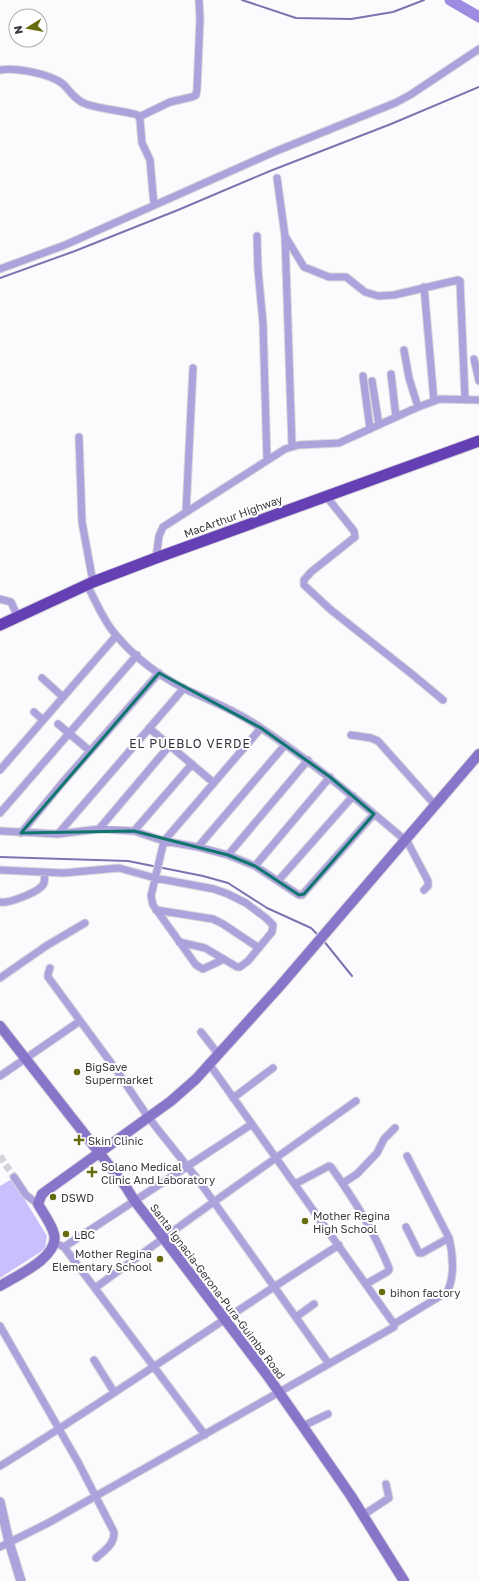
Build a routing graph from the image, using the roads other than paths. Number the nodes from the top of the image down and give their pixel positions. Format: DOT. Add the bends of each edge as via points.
graph roads {
  1 [pos="199,0"];
  2 [pos="479,48"];
  3 [pos="0,70"];
  4 [pos="139,117"];
  5 [pos="277,178"];
  6 [pos="154,205"];
  7 [pos="257,236"];
  8 [pos="285,236"];
  9 [pos="0,269"];
  10 [pos="424,287"];
  11 [pos="404,350"];
  12 [pos="474,359"];
  13 [pos="193,368"];
  14 [pos="390,374"];
  15 [pos="363,376"];
  16 [pos="372,381"];
  17 [pos="479,381"];
  18 [pos="465,398"];
  19 [pos="479,400"];
  20 [pos="434,401"];
  21 [pos="418,407"];
  22 [pos="396,418"];
  23 [pos="379,425"];
  24 [pos="370,429"];
  25 [pos="78,437"];
  26 [pos="479,441"];
  27 [pos="292,446"];
  28 [pos="267,460"];
  29 [pos="326,496"];
  30 [pos="186,512"];
  31 [pos="156,558"];
  32 [pos="90,584"];
  33 [pos="0,599"];
  34 [pos="18,617"];
  35 [pos="0,625"];
  36 [pos="116,636"];
  37 [pos="136,655"];
  38 [pos="159,673"];
  39 [pos="42,678"];
  40 [pos="184,688"];
  41 [pos="63,697"];
  42 [pos="443,700"];
  43 [pos="34,712"];
  44 [pos="43,720"];
  45 [pos="58,724"];
  46 [pos="149,728"];
  47 [pos="261,728"];
  48 [pos="69,733"];
  49 [pos="351,735"];
  50 [pos="170,745"];
  51 [pos="285,745"];
  52 [pos="90,750"];
  53 [pos="479,754"];
  54 [pos="308,760"];
  55 [pos="192,764"];
  56 [pos="0,770"];
  57 [pos="330,777"];
  58 [pos="214,783"];
  59 [pos="353,796"];
  60 [pos="435,805"];
  61 [pos="0,813"];
  62 [pos="374,814"];
  63 [pos="99,829"];
  64 [pos="0,831"];
  65 [pos="134,831"];
  66 [pos="21,833"];
  67 [pos="58,834"];
  68 [pos="405,840"];
  69 [pos="164,841"];
  70 [pos="198,847"];
  71 [pos="228,855"];
  72 [pos="255,866"];
  73 [pos="0,870"];
  74 [pos="44,872"];
  75 [pos="155,876"];
  76 [pos="278,881"];
  77 [pos="424,890"];
  78 [pos="0,902"];
  79 [pos="156,910"];
  80 [pos="85,923"];
  81 [pos="179,942"];
  82 [pos="259,948"];
  83 [pos="224,959"];
  84 [pos="50,968"];
  85 [pos="0,978"];
  86 [pos="80,1021"];
  87 [pos="0,1026"];
  88 [pos="201,1032"];
  89 [pos="219,1054"];
  90 [pos="26,1058"];
  91 [pos="210,1065"];
  92 [pos="273,1068"];
  93 [pos="0,1076"];
  94 [pos="233,1098"];
  95 [pos="356,1101"];
  96 [pos="148,1117"];
  97 [pos="252,1124"];
  98 [pos="395,1128"];
  99 [pos="99,1153"];
  100 [pos="407,1156"];
  101 [pos="276,1158"];
  102 [pos="188,1166"];
  103 [pos="14,1177"];
  104 [pos="343,1183"];
  105 [pos="295,1184"];
  106 [pos="134,1200"];
  107 [pos="214,1202"];
  108 [pos="38,1204"];
  109 [pos="406,1227"];
  110 [pos="164,1238"];
  111 [pos="449,1238"];
  112 [pos="59,1245"];
  113 [pos="339,1245"];
  114 [pos="366,1284"];
  115 [pos="274,1285"];
  116 [pos="0,1286"];
  117 [pos="95,1288"];
  118 [pos="314,1304"];
  119 [pos="296,1317"];
  120 [pos="225,1319"];
  121 [pos="394,1324"];
  122 [pos="0,1326"];
  123 [pos="94,1360"];
  124 [pos="329,1364"];
  125 [pos="154,1366"];
  126 [pos="114,1392"];
  127 [pos="279,1392"];
  128 [pos="328,1414"];
  129 [pos="303,1426"];
  130 [pos="60,1429"];
  131 [pos="205,1435"];
  132 [pos="0,1466"];
  133 [pos="386,1484"];
  134 [pos="95,1496"];
  135 [pos="0,1502"];
  136 [pos="363,1515"];
  137 [pos="9,1542"];
  138 [pos="0,1547"];
  139 [pos="96,1558"];
  140 [pos="21,1581"];
  141 [pos="404,1581"];
  1 -- 4 [label="street" via="196,95 170,102"];
  2 -- 6 [label="street" via="395,103 281,149"];
  3 -- 4 [label="street" via="10,69 50,77 85,104"];
  4 -- 6 [label="street" via="142,140 150,160"];
  5 -- 8 [label="street"];
  6 -- 9 [label="street" via="65,245"];
  7 -- 28 [label="street" via="263,323"];
  8 -- 10 [label="street" via="304,267 329,277 346,277 371,294 388,296"];
  8 -- 27 [label="street"];
  10 -- 18 [label="street" via="460,281"];
  10 -- 20 [label="street"];
  11 -- 21 [label="street"];
  12 -- 17 [label="street"];
  13 -- 30 [label="street"];
  14 -- 22 [label="street"];
  15 -- 24 [label="street"];
  16 -- 23 [label="street"];
  18 -- 19 [label="street"];
  18 -- 20 [label="street"];
  20 -- 21 [label="street"];
  21 -- 22 [label="street"];
  22 -- 23 [label="street"];
  23 -- 24 [label="street"];
  24 -- 27 [label="street" via="339,443"];
  25 -- 32 [label="street" via="82,522"];
  26 -- 29 [label="highway, MacArthur Highway"];
  27 -- 28 [label="street"];
  28 -- 30 [label="street"];
  29 -- 31 [label="highway, MacArthur Highway"];
  29 -- 42 [label="street" via="354,531 355,537 311,572 304,580 304,585 331,610"];
  30 -- 31 [label="street" via="160,531"];
  31 -- 32 [label="highway, MacArthur Highway"];
  32 -- 34 [label="highway, MacArthur Highway"];
  32 -- 36 [label="street"];
  33 -- 34 [label="street" via="11,602"];
  34 -- 35 [label="highway, MacArthur Highway"];
  36 -- 37 [label="street"];
  36 -- 41 [label="street"];
  37 -- 38 [label="street"];
  37 -- 48 [label="street"];
  38 -- 40 [label="street"];
  38 -- 52 [label="street"];
  39 -- 41 [label="street"];
  40 -- 46 [label="street"];
  40 -- 47 [label="street"];
  41 -- 44 [label="street"];
  43 -- 44 [label="street"];
  44 -- 56 [label="street"];
  45 -- 48 [label="street"];
  46 -- 50 [label="street"];
  46 -- 67 [label="street"];
  47 -- 51 [label="street"];
  47 -- 58 [label="street"];
  48 -- 52 [label="street"];
  48 -- 61 [label="street"];
  49 -- 60 [label="street" via="378,741"];
  50 -- 55 [label="street"];
  50 -- 63 [label="street"];
  51 -- 54 [label="street"];
  51 -- 70 [label="street"];
  52 -- 66 [label="street"];
  53 -- 60 [label="main road"];
  54 -- 57 [label="street"];
  54 -- 71 [label="street"];
  55 -- 58 [label="street"];
  55 -- 65 [label="street"];
  57 -- 59 [label="street"];
  57 -- 72 [label="street"];
  58 -- 69 [label="street"];
  59 -- 62 [label="street"];
  59 -- 76 [label="street"];
  60 -- 68 [label="main road"];
  62 -- 68 [label="street"];
  62 -- 76 [label="street" via="304,894 299,895"];
  63 -- 65 [label="street"];
  63 -- 67 [label="street"];
  64 -- 66 [label="street"];
  65 -- 69 [label="street"];
  66 -- 67 [label="street"];
  68 -- 77 [label="street" via="428,881 428,886"];
  68 -- 89 [label="main road"];
  69 -- 70 [label="street"];
  69 -- 75 [label="street"];
  70 -- 71 [label="street"];
  71 -- 72 [label="street"];
  72 -- 76 [label="street"];
  73 -- 74 [label="street"];
  74 -- 75 [label="street" via="73,873 116,868"];
  74 -- 78 [label="street" via="44,883 41,888 10,901"];
  75 -- 79 [label="street" via="151,899"];
  75 -- 82 [label="street" via="214,889 246,903 273,925 272,932"];
  79 -- 81 [label="street"];
  79 -- 82 [label="street" via="213,919"];
  80 -- 85 [label="street"];
  81 -- 83 [label="street" via="205,948"];
  81 -- 83 [label="street" via="200,968 206,968"];
  82 -- 83 [label="street" via="240,967"];
  84 -- 86 [label="street" via="48,977"];
  86 -- 90 [label="street"];
  86 -- 96 [label="street"];
  87 -- 90 [label="main road, Santa Ignacia-Gerona-Pura-Guimba Road"];
  88 -- 89 [label="street"];
  89 -- 91 [label="main road"];
  90 -- 93 [label="street"];
  90 -- 99 [label="main road, Santa Ignacia-Gerona-Pura-Guimba Road"];
  91 -- 94 [label="street"];
  91 -- 96 [label="main road" via="186,1089"];
  92 -- 94 [label="street"];
  94 -- 97 [label="street"];
  95 -- 101 [label="street"];
  96 -- 99 [label="main road"];
  96 -- 102 [label="street"];
  97 -- 101 [label="street"];
  97 -- 102 [label="street"];
  98 -- 104 [label="street" via="357,1174"];
  99 -- 106 [label="main road, Santa Ignacia-Gerona-Pura-Guimba Road"];
  99 -- 108 [label="main road" via="46,1190"];
  100 -- 111 [label="street"];
  101 -- 105 [label="street"];
  101 -- 107 [label="street"];
  102 -- 106 [label="street"];
  102 -- 107 [label="street"];
  103 -- 108 [label="street" via="26,1195"];
  104 -- 105 [label="street" via="329,1166"];
  104 -- 114 [label="street" via="366,1218 389,1268 387,1272"];
  105 -- 113 [label="street"];
  106 -- 110 [label="main road, Santa Ignacia-Gerona-Pura-Guimba Road"];
  106 -- 112 [label="street"];
  107 -- 110 [label="street"];
  107 -- 115 [label="street"];
  108 -- 112 [label="main road"];
  109 -- 111 [label="street" via="419,1253"];
  110 -- 117 [label="street"];
  110 -- 120 [label="main road, Santa Ignacia-Gerona-Pura-Guimba Road"];
  111 -- 121 [label="street" via="452,1252 447,1292"];
  112 -- 116 [label="main road" via="43,1259"];
  112 -- 117 [label="street"];
  113 -- 114 [label="street"];
  113 -- 115 [label="street"];
  114 -- 121 [label="street"];
  115 -- 119 [label="street"];
  115 -- 120 [label="street"];
  117 -- 125 [label="street"];
  118 -- 119 [label="street"];
  119 -- 124 [label="street"];
  120 -- 125 [label="street"];
  120 -- 127 [label="main road, Santa Ignacia-Gerona-Pura-Guimba Road"];
  121 -- 124 [label="street" via="392,1329"];
  122 -- 130 [label="street"];
  123 -- 126 [label="street"];
  124 -- 127 [label="street"];
  125 -- 126 [label="street"];
  125 -- 131 [label="street"];
  126 -- 130 [label="street"];
  127 -- 129 [label="main road, Santa Ignacia-Gerona-Pura-Guimba Road"];
  127 -- 131 [label="street"];
  128 -- 129 [label="street"];
  129 -- 136 [label="main road, Santa Ignacia-Gerona-Pura-Guimba Road"];
  130 -- 132 [label="street"];
  130 -- 134 [label="street"];
  131 -- 134 [label="street"];
  133 -- 136 [label="street" via="389,1498"];
  134 -- 137 [label="street"];
  134 -- 139 [label="street" via="114,1535 111,1544"];
  135 -- 137 [label="street"];
  136 -- 141 [label="main road, Santa Ignacia-Gerona-Pura-Guimba Road"];
  137 -- 138 [label="street"];
  137 -- 140 [label="street"];
}
